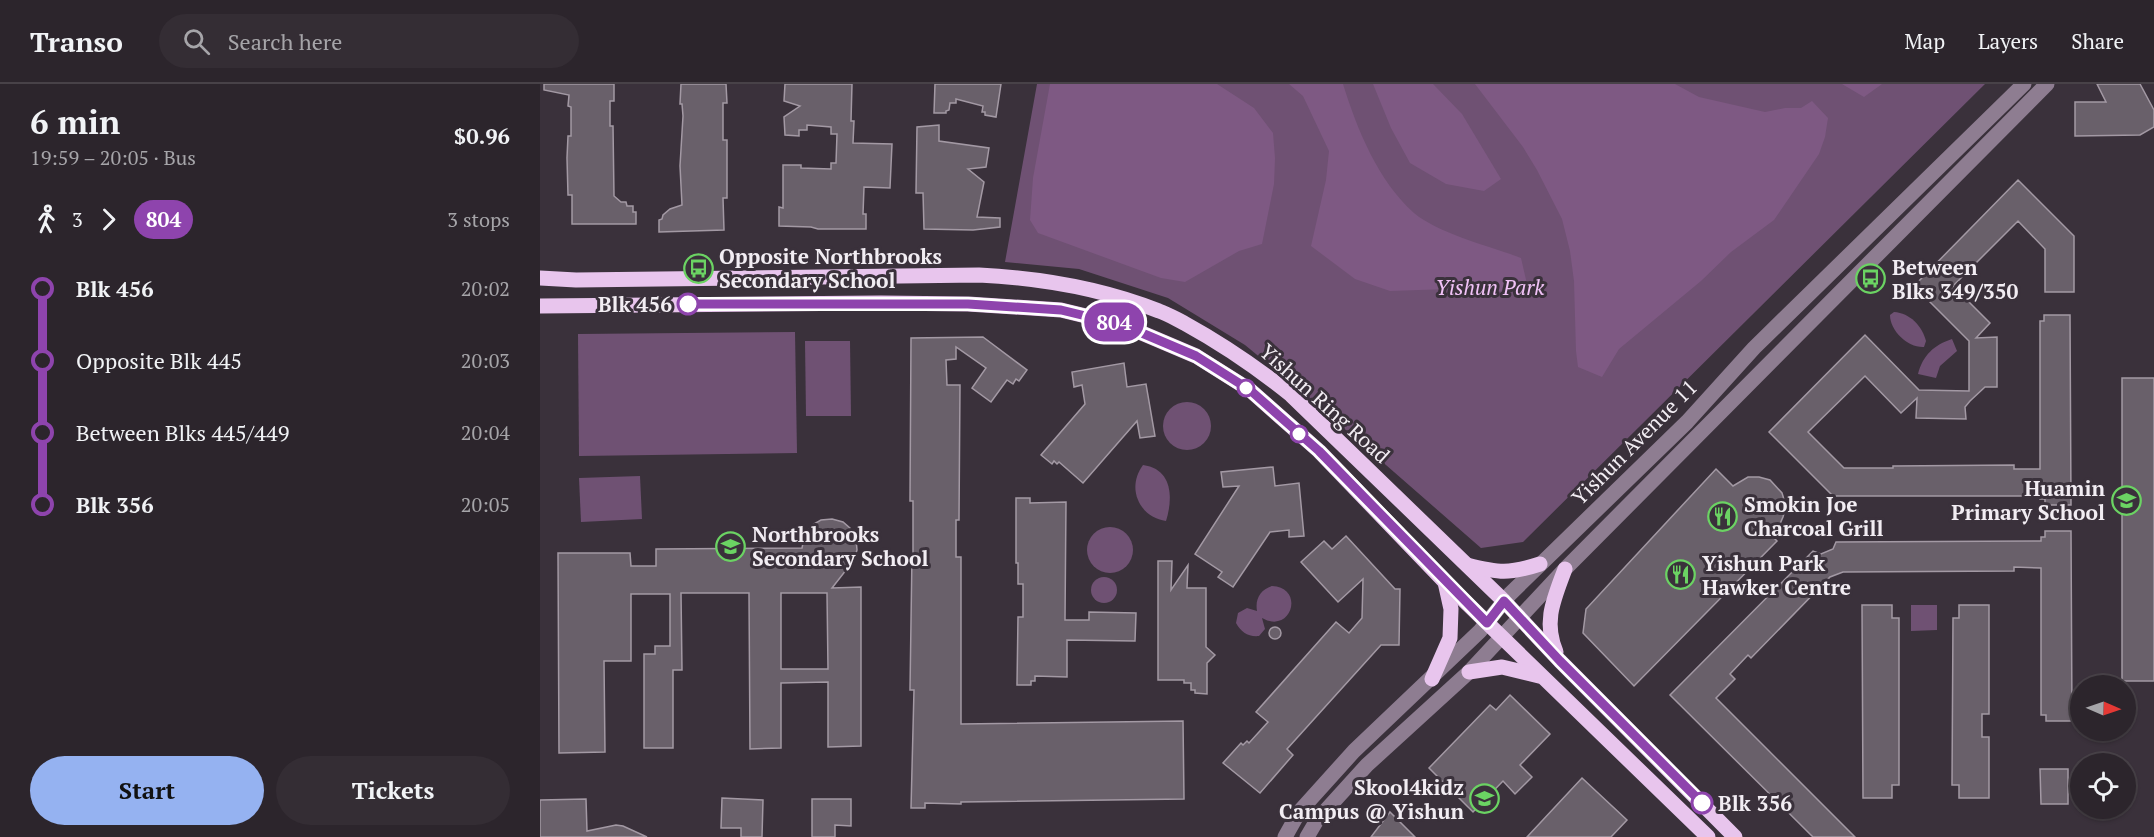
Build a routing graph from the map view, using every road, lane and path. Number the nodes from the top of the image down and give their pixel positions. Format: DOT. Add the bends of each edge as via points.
graph roads {
  1 [pos="2024,84"];
  2 [pos="2047,84"];
  3 [pos="540,278"];
  4 [pos="540,306"];
  5 [pos="1687,422"];
  6 [pos="1707,425"];
  7 [pos="1565,540"];
  8 [pos="1589,546"];
  9 [pos="1540,564"];
  10 [pos="1467,565"];
  11 [pos="1565,569"];
  12 [pos="1445,582"];
  13 [pos="1504,601"];
  14 [pos="1520,617"];
  15 [pos="1487,623"];
  16 [pos="1502,637"];
  17 [pos="1560,661"];
  18 [pos="1469,672"];
  19 [pos="1542,676"];
  20 [pos="1432,679"];
  21 [pos="1285,837"];
  22 [pos="1307,837"];
  23 [pos="1708,837"];
  24 [pos="1735,837"];
  1 -- 5 [label="street, Yishun Avenue 11" via="1754,348"];
  2 -- 6 [label="street, Yishun Avenue 11"];
  3 -- 10 [label="main road, Yishun Ring Road" via="979,275 1064,283 1107,294 1160,311 1256,366"];
  4 -- 12 [label="main road, Yishun Ring Road" via="968,304 1061,310 1123,325 1196,356 1250,390 1319,451"];
  5 -- 6 [label="street"];
  5 -- 7 [label="street, Yishun Avenue 11"];
  6 -- 8 [label="street, Yishun Avenue 11"];
  7 -- 8 [label="street" via="1572,546"];
  7 -- 9 [label="street, Yishun Avenue 11"];
  8 -- 11 [label="street, Yishun Avenue 11"];
  9 -- 10 [label="main road" via="1500,572"];
  9 -- 13 [label="street, Yishun Avenue 11"];
  10 -- 13 [label="main road, Yishun Ring Road"];
  11 -- 14 [label="street, Yishun Avenue 11"];
  11 -- 17 [label="main road" via="1549,622"];
  12 -- 15 [label="main road, Yishun Ring Road"];
  12 -- 20 [label="main road" via="1450,638"];
  13 -- 14 [label="main road, Yishun Ring Road"];
  13 -- 15 [label="street, Yishun Avenue 11"];
  14 -- 16 [label="street, Yishun Avenue 11"];
  14 -- 17 [label="main road, Yishun Ring Road"];
  15 -- 16 [label="main road, Yishun Ring Road"];
  15 -- 20 [label="street, Yishun Avenue 11"];
  16 -- 18 [label="street, Yishun Avenue 11"];
  16 -- 19 [label="main road, Yishun Ring Road"];
  17 -- 24 [label="main road, Yishun Ring Road"];
  18 -- 19 [label="main road" via="1502,667"];
  18 -- 22 [label="street, Yishun Avenue 11" via="1367,765 1317,820"];
  19 -- 23 [label="main road, Yishun Ring Road"];
  20 -- 21 [label="street, Yishun Avenue 11" via="1354,751 1299,812"];
}
